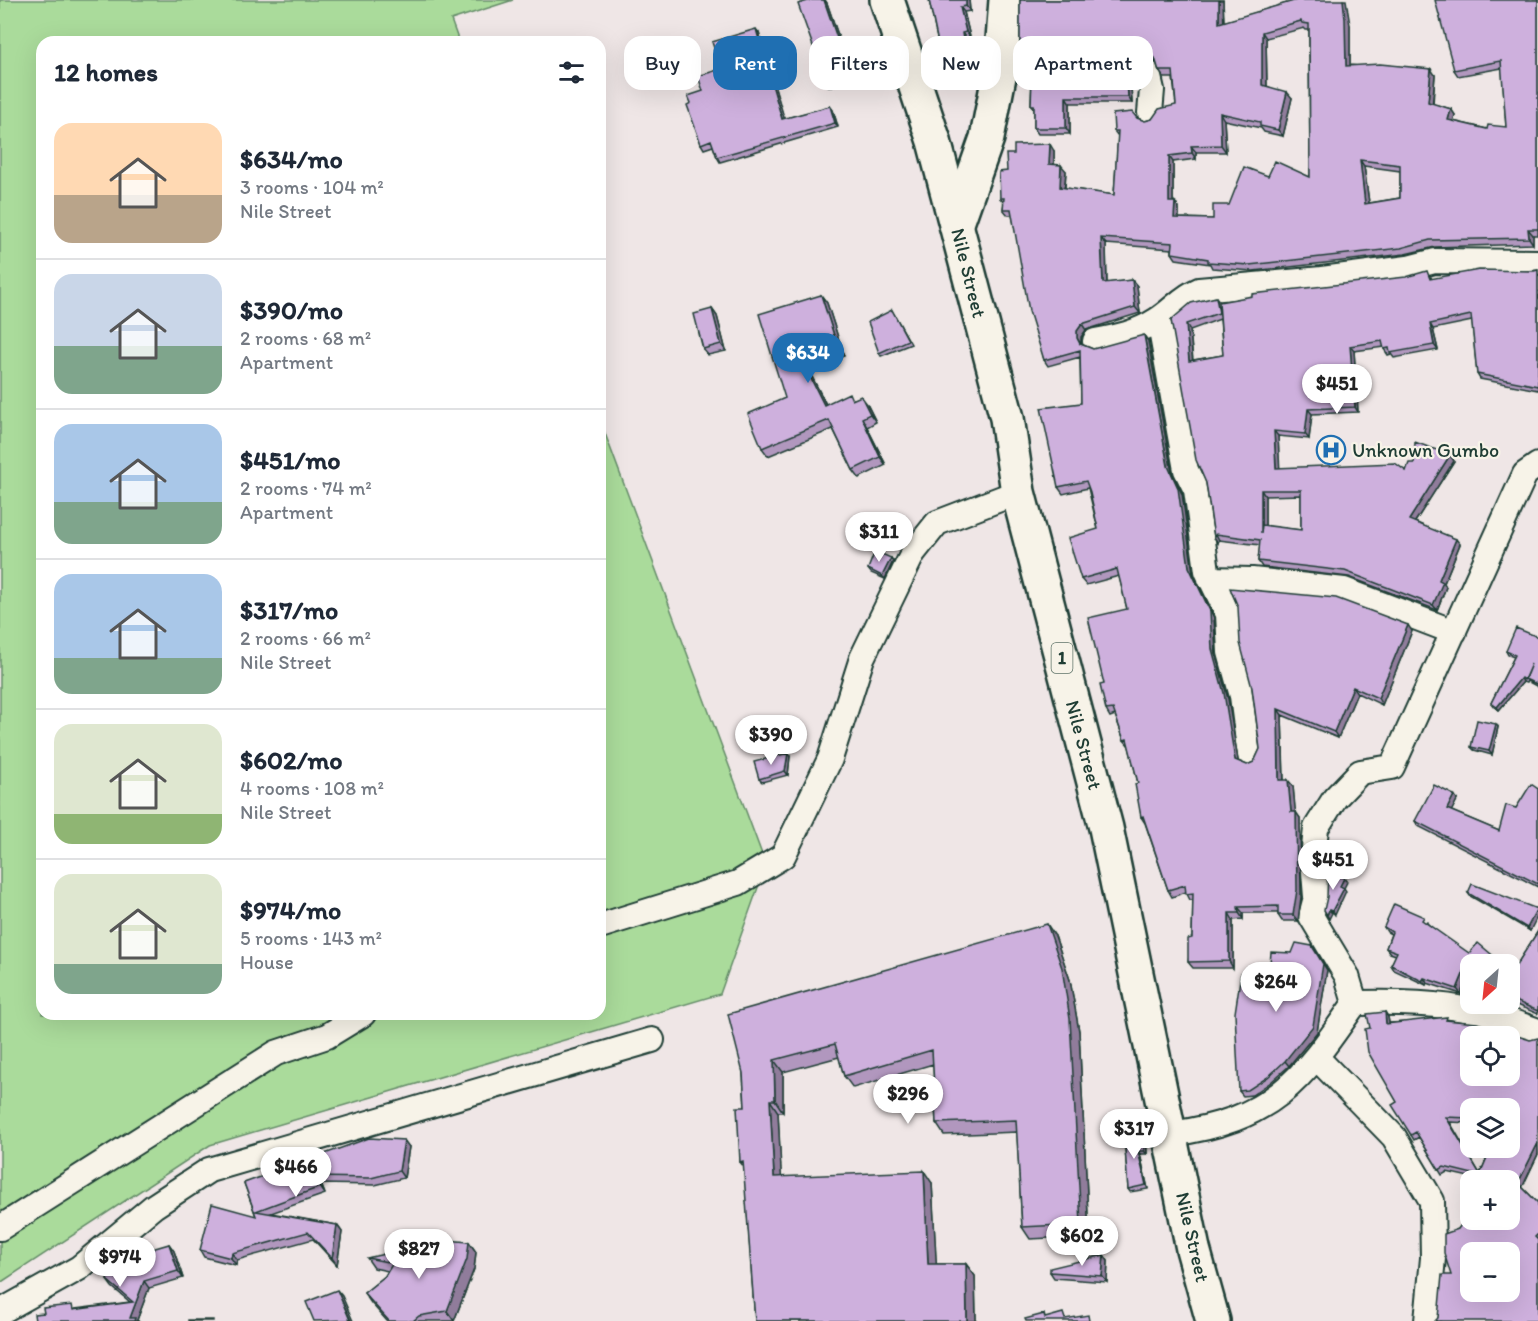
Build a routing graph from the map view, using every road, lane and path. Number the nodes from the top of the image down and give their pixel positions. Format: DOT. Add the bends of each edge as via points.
graph roads {
  1 [pos="887,0"];
  2 [pos="1006,0"];
  3 [pos="1001,66"];
  4 [pos="996,90"];
  5 [pos="1150,113"];
  6 [pos="957,223"];
  7 [pos="1538,262"];
  8 [pos="1160,319"];
  9 [pos="1095,341"];
  10 [pos="1538,465"];
  11 [pos="1018,492"];
  12 [pos="1210,579"];
  13 [pos="1454,632"];
  14 [pos="1250,757"];
  15 [pos="606,924"];
  16 [pos="1355,1003"];
  17 [pos="353,1020"];
  18 [pos="1538,1031"];
  19 [pos="652,1040"];
  20 [pos="1317,1058"];
  21 [pos="1171,1134"];
  22 [pos="0,1227"];
  23 [pos="0,1312"];
  24 [pos="1213,1321"];
  25 [pos="1427,1321"];
  1 -- 6 [label="main road, Nile Street / 1" via="931,130"];
  2 -- 3 [label="main road"];
  3 -- 5 [label="street" via="1148,73 1152,90"];
  4 -- 6 [label="main road" via="987,138"];
  6 -- 11 [label="main road, Nile Street / 1" via="1007,418"];
  7 -- 8 [label="street" via="1435,261 1322,279 1199,290 1184,296"];
  8 -- 9 [label="street" via="1134,333"];
  8 -- 12 [label="street" via="1186,470 1197,490"];
  10 -- 13 [label="street" via="1525,474"];
  11 -- 15 [label="street" via="937,523 913,553 862,658 830,759 783,856 738,883"];
  11 -- 21 [label="main road, Nile Street / 1" via="1106,828"];
  12 -- 13 [label="street" via="1344,590"];
  12 -- 14 [label="street" via="1228,614 1230,652 1242,696"];
  13 -- 16 [label="street" via="1392,767 1360,772 1335,798 1316,828 1316,897 1311,916 1347,976"];
  16 -- 18 [label="street" via="1448,1004 1494,1014"];
  16 -- 20 [label="street"];
  17 -- 22 [label="street" via="327,1036 276,1053"];
  19 -- 23 [label="street" via="209,1170 154,1206 79,1268"];
  20 -- 21 [label="street" via="1280,1097 1209,1129"];
  20 -- 25 [label="street" via="1394,1137 1432,1201 1433,1258"];
  21 -- 24 [label="main road, Nile Street / 1" via="1193,1249"];
}
